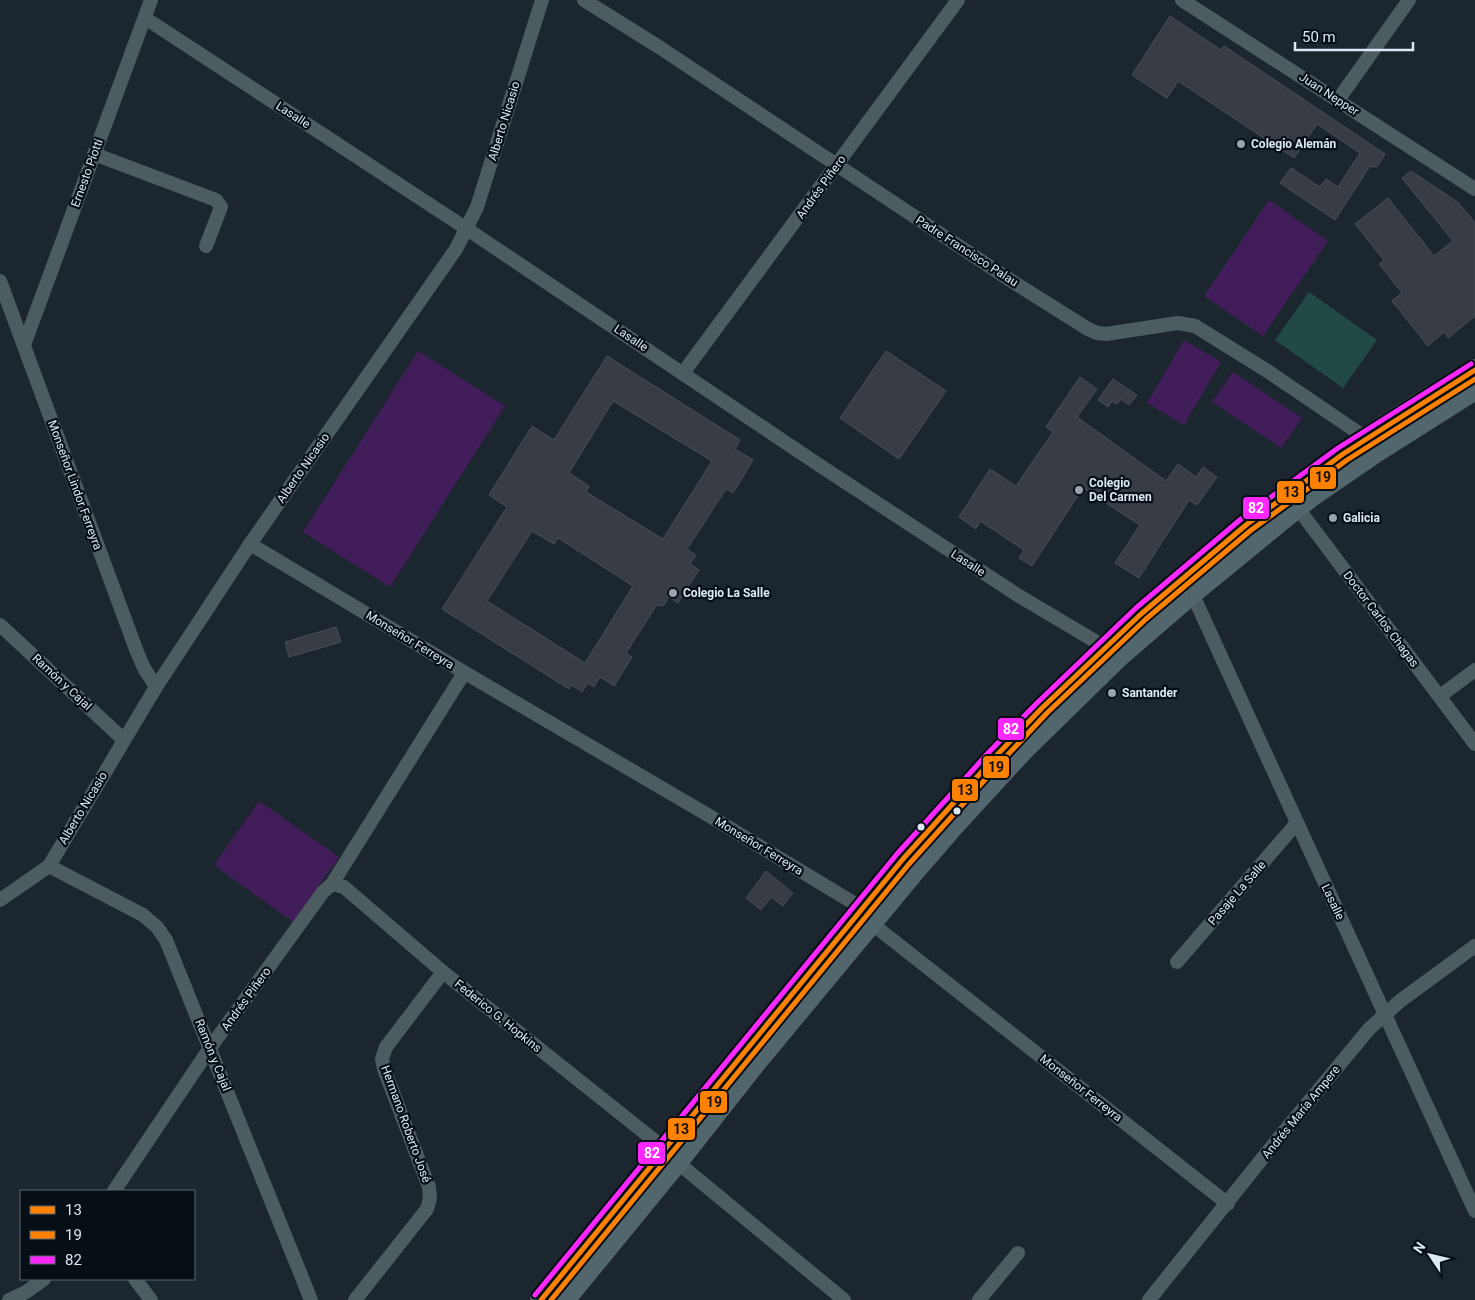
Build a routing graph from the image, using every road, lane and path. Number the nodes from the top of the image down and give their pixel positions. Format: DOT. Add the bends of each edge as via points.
graph roads {
  1 [pos="150,0"];
  2 [pos="542,0"];
  3 [pos="584,0"];
  4 [pos="958,0"];
  5 [pos="1182,0"];
  6 [pos="1409,0"];
  7 [pos="144,18"];
  8 [pos="1338,100"];
  9 [pos="94,154"];
  10 [pos="837,166"];
  11 [pos="1475,189"];
  12 [pos="467,229"];
  13 [pos="206,246"];
  14 [pos="0,281"];
  15 [pos="24,345"];
  16 [pos="1475,370"];
  17 [pos="683,373"];
  18 [pos="1475,389"];
  19 [pos="1366,438"];
  20 [pos="1293,500"];
  21 [pos="250,544"];
  22 [pos="1192,593"];
  23 [pos="0,625"];
  24 [pos="1112,652"];
  25 [pos="1475,670"];
  26 [pos="464,673"];
  27 [pos="156,687"];
  28 [pos="1440,696"];
  29 [pos="124,740"];
  30 [pos="1475,744"];
  31 [pos="1296,824"];
  32 [pos="48,866"];
  33 [pos="332,884"];
  34 [pos="0,900"];
  35 [pos="867,916"];
  36 [pos="1475,946"];
  37 [pos="1177,962"];
  38 [pos="443,972"];
  39 [pos="1384,1014"];
  40 [pos="210,1048"];
  41 [pos="671,1155"];
  42 [pos="115,1190"];
  43 [pos="1228,1204"];
  44 [pos="1475,1211"];
  45 [pos="1018,1253"];
  46 [pos="43,1280"];
  47 [pos="136,1280"];
  48 [pos="9,1300"];
  49 [pos="151,1300"];
  50 [pos="311,1300"];
  51 [pos="355,1300"];
  52 [pos="541,1300"];
  53 [pos="564,1300"];
  54 [pos="844,1300"];
  55 [pos="979,1300"];
  56 [pos="1149,1300"];
  1 -- 7 [label="street, Ernesto Piotti"];
  2 -- 12 [label="street, Alberto Nicasio" via="477,207"];
  3 -- 10 [label="street, Padre Francisco Palau"];
  4 -- 10 [label="street, Andrés Piñero"];
  5 -- 8 [label="street, Juan Nepper"];
  6 -- 8 [label="street"];
  7 -- 9 [label="street, Ernesto Piotti"];
  7 -- 12 [label="street, Lasalle"];
  8 -- 11 [label="street, Juan Nepper"];
  9 -- 13 [label="street" via="216,200 221,207"];
  9 -- 15 [label="street, Ernesto Piotti"];
  10 -- 17 [label="street, Andrés Piñero"];
  10 -- 19 [label="street, Padre Francisco Palau" via="1088,329 1106,334 1178,323 1195,326"];
  12 -- 17 [label="street, Lasalle"];
  12 -- 21 [label="street, Alberto Nicasio"];
  14 -- 15 [label="street, Monseñor Lindor Ferreyra"];
  15 -- 27 [label="street, Monseñor Lindor Ferreyra" via="137,652"];
  16 -- 19 [label="main road"];
  17 -- 24 [label="street, Lasalle" via="1019,596"];
  18 -- 20 [label="main road"];
  19 -- 20 [label="main road"];
  20 -- 22 [label="main road"];
  20 -- 24 [label="main road" via="1185,576"];
  20 -- 28 [label="street, Doctor Carlos Chagas"];
  21 -- 26 [label="street, Monseñor Ferreyra"];
  21 -- 27 [label="street, Alberto Nicasio"];
  22 -- 24 [label="main road"];
  22 -- 31 [label="street, Lasalle"];
  23 -- 29 [label="street, Ramón y Cajal"];
  24 -- 35 [label="main road" via="1026,725 972,780 918,841"];
  25 -- 28 [label="street"];
  26 -- 33 [label="street, Andrés Piñero"];
  26 -- 35 [label="street, Monseñor Ferreyra" via="713,818"];
  27 -- 29 [label="street, Alberto Nicasio"];
  28 -- 30 [label="street, Doctor Carlos Chagas"];
  29 -- 32 [label="street, Alberto Nicasio"];
  31 -- 37 [label="street, Pasaje La Salle"];
  31 -- 39 [label="street, Lasalle"];
  32 -- 34 [label="street, Alberto Nicasio"];
  32 -- 40 [label="street, Ramón y Cajal" via="143,915 157,927 166,940"];
  33 -- 38 [label="street, Federico G. Hopkins" via="344,887"];
  33 -- 40 [label="street, Andrés Piñero"];
  35 -- 41 [label="main road"];
  35 -- 43 [label="street, Monseñor Ferreyra"];
  36 -- 39 [label="street, Andrés María Ampere"];
  38 -- 41 [label="street, Federico G. Hopkins"];
  38 -- 51 [label="street, Hermano Roberto José" via="386,1047 382,1059 429,1187 428,1209"];
  39 -- 43 [label="street, Andrés María Ampere" via="1301,1111"];
  39 -- 44 [label="street, Lasalle"];
  40 -- 42 [label="street, Andrés Piñero"];
  40 -- 50 [label="street, Ramón y Cajal"];
  41 -- 52 [label="main road"];
  41 -- 53 [label="main road"];
  41 -- 54 [label="street, Federico G. Hopkins"];
  43 -- 56 [label="street, Andrés María Ampere"];
  45 -- 55 [label="street"];
  46 -- 48 [label="street"];
  47 -- 49 [label="street"];
}
